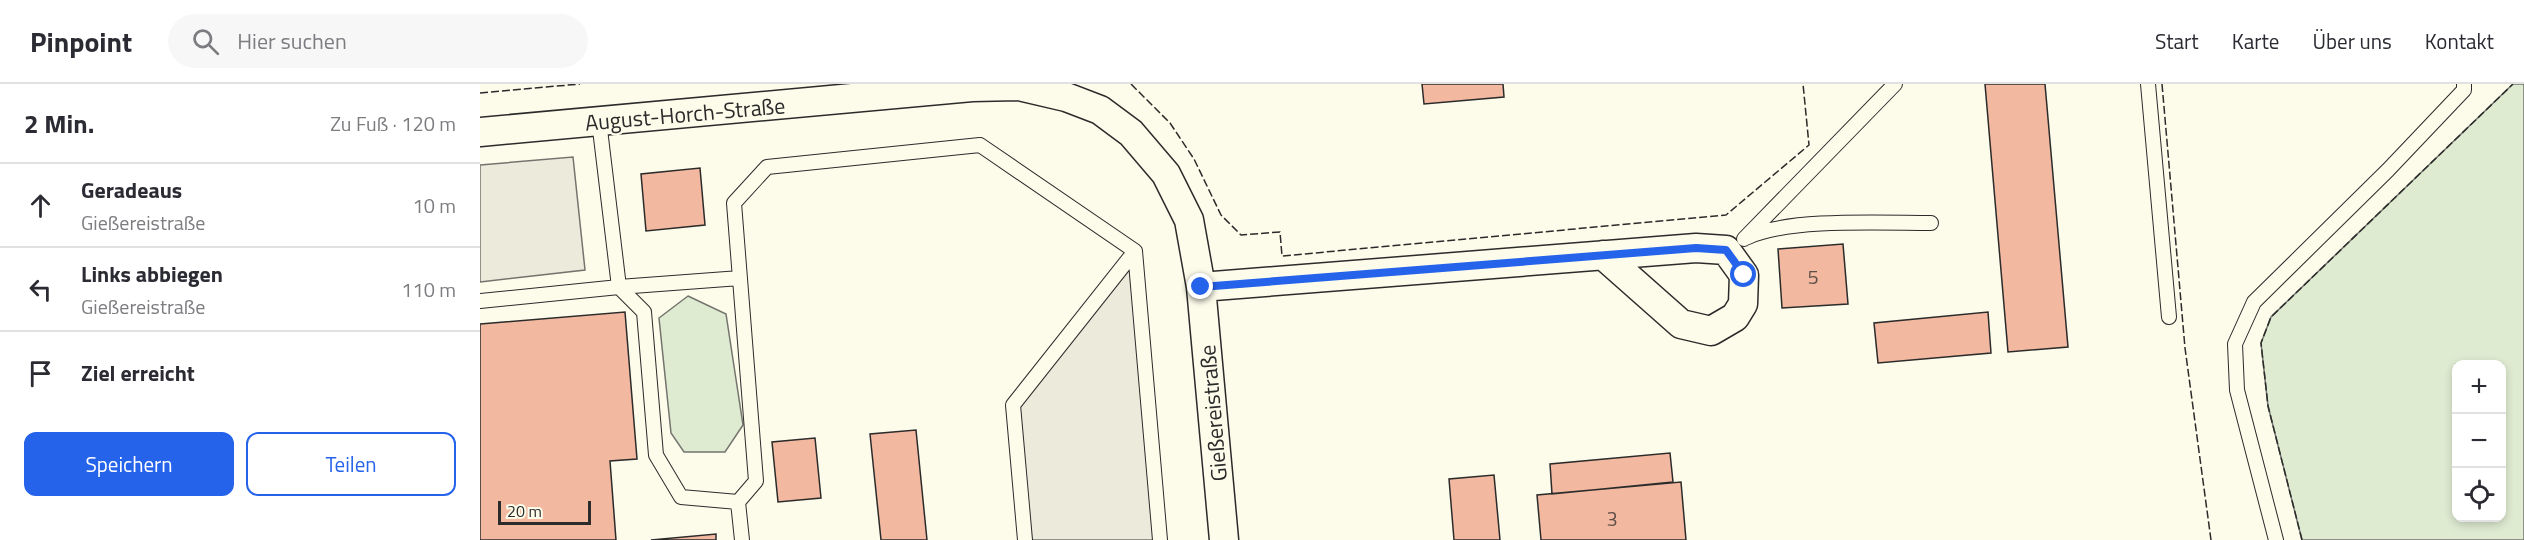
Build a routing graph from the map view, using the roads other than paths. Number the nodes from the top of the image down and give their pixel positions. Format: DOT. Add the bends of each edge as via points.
graph roads {
  1 [pos="1895,84"];
  2 [pos="2148,84"];
  3 [pos="2464,84"];
  4 [pos="820,93"];
  5 [pos="599,122"];
  6 [pos="480,132"];
  7 [pos="1131,133"];
  8 [pos="1931,223"];
  9 [pos="1735,245"];
  10 [pos="1135,251"];
  11 [pos="1604,255"];
  12 [pos="740,278"];
  13 [pos="619,287"];
  14 [pos="1201,287"];
  15 [pos="480,300"];
  16 [pos="2169,316"];
  17 [pos="738,502"];
  18 [pos="742,540"];
  19 [pos="1024,540"];
  20 [pos="1160,540"];
  21 [pos="1224,540"];
  22 [pos="2276,540"];
  1 -- 9 [label="lane"];
  2 -- 16 [label="lane"];
  3 -- 22 [label="lane" via="2464,90 2388,170 2254,302 2235,344 2236,390"];
  4 -- 5 [label="street, August-Horch-Straße"];
  4 -- 7 [label="street, August-Horch-Straße" via="1019,86 1100,110"];
  5 -- 6 [label="street, August-Horch-Straße"];
  5 -- 13 [label="lane"];
  7 -- 14 [label="street, Gießereistraße" via="1166,174 1189,220"];
  8 -- 9 [label="lane" via="1790,227 1758,233"];
  9 -- 11 [label="street"];
  9 -- 11 [label="street" via="1744,275 1743,304 1735,317 1711,331 1681,324"];
  10 -- 12 [label="lane" via="980,145 767,166 734,203"];
  10 -- 19 [label="lane" via="1013,405"];
  10 -- 20 [label="lane"];
  11 -- 14 [label="street"];
  12 -- 13 [label="lane"];
  12 -- 17 [label="lane" via="756,481"];
  13 -- 15 [label="lane"];
  13 -- 17 [label="lane" via="644,312 656,455 681,497"];
  14 -- 21 [label="street, Gießereistraße"];
  17 -- 18 [label="lane"];
}
